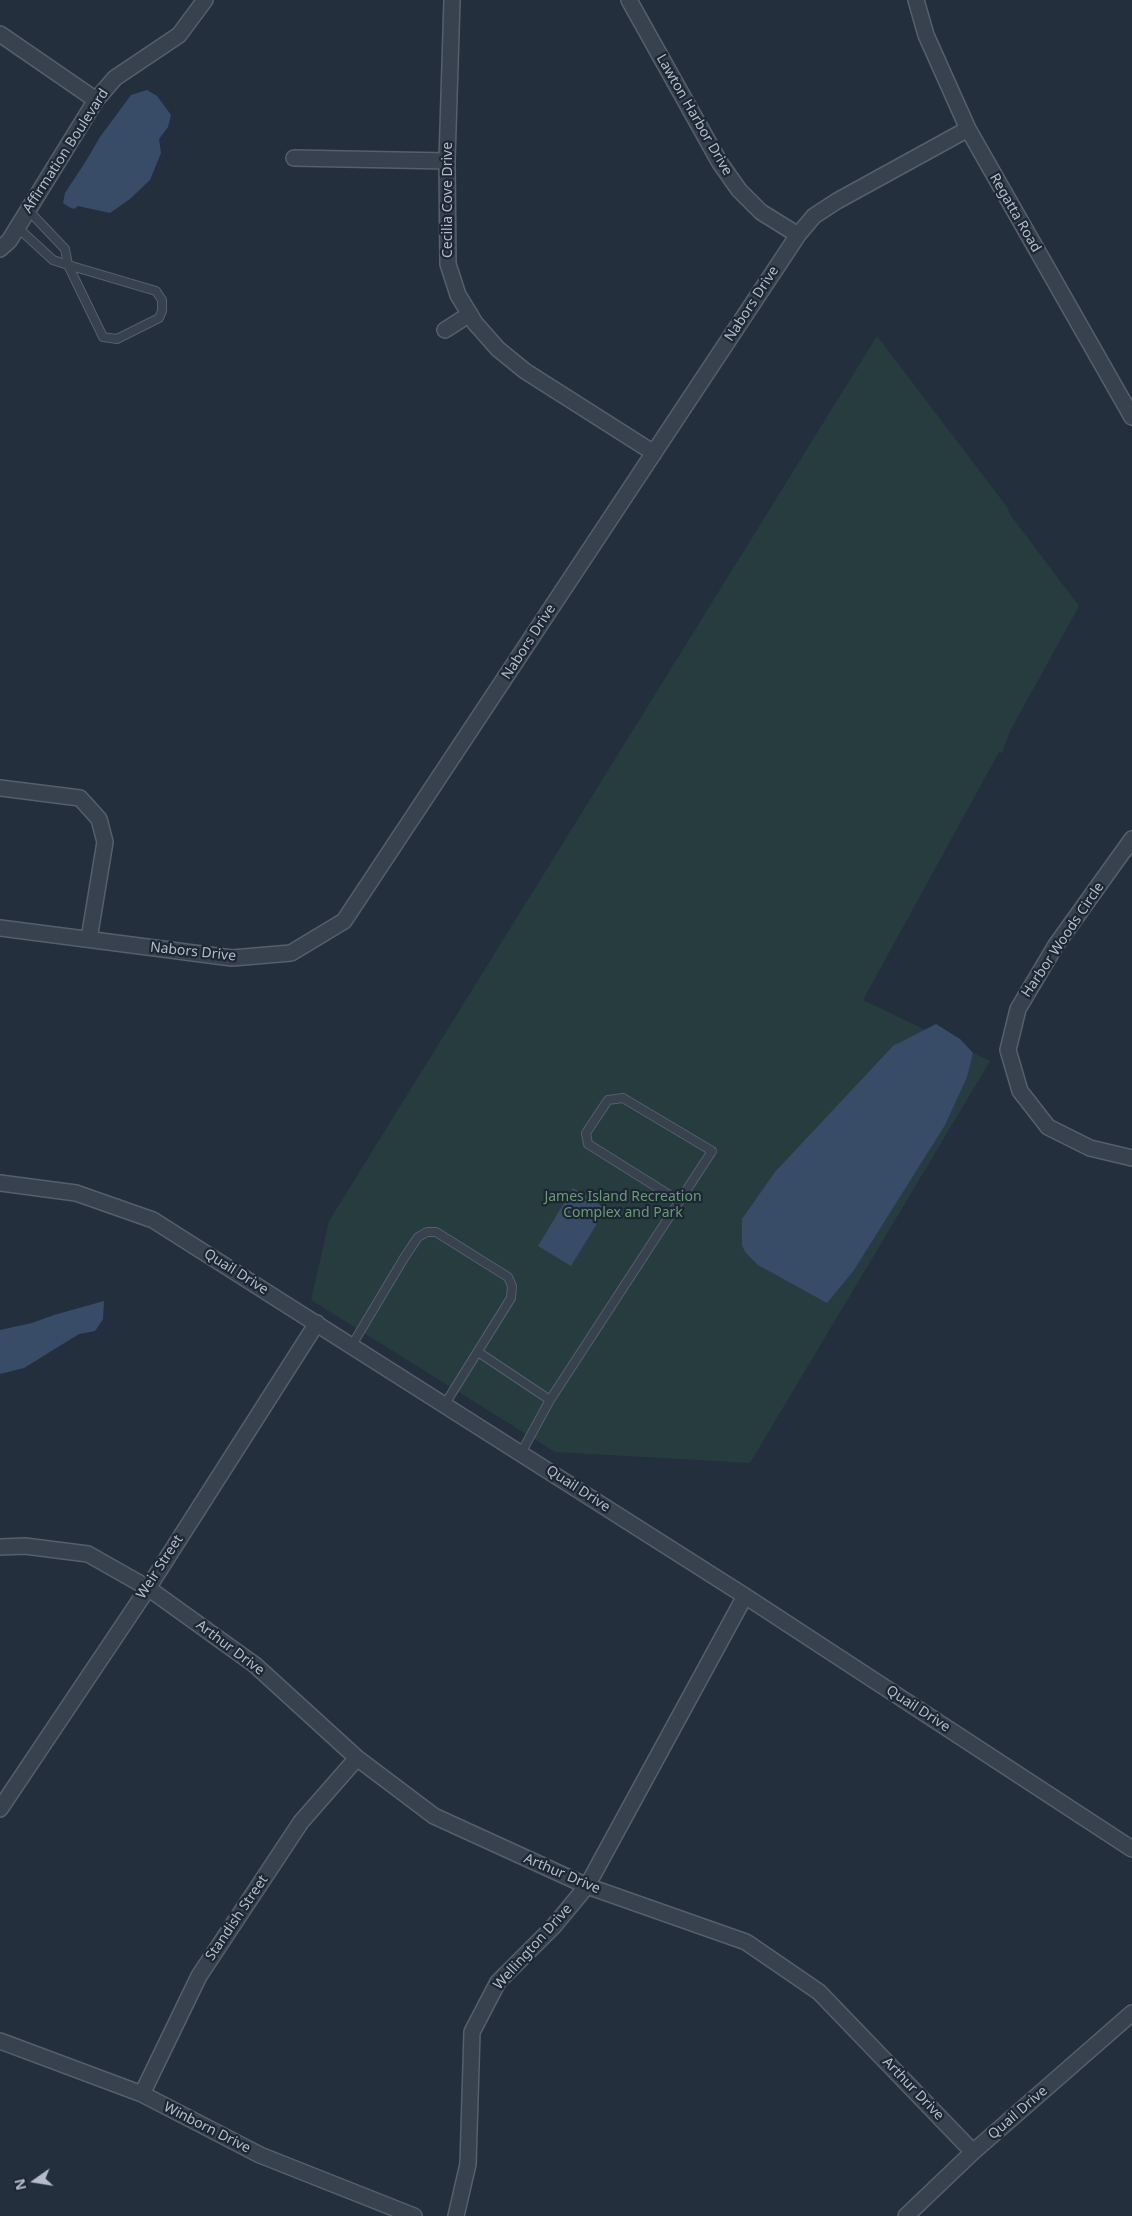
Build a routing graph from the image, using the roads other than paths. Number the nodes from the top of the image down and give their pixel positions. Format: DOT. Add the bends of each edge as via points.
graph roads {
  1 [pos="205,0"];
  2 [pos="452,0"];
  3 [pos="629,0"];
  4 [pos="916,0"];
  5 [pos="0,34"];
  6 [pos="96,100"];
  7 [pos="968,129"];
  8 [pos="294,158"];
  9 [pos="447,161"];
  10 [pos="28,210"];
  11 [pos="18,227"];
  12 [pos="798,235"];
  13 [pos="0,249"];
  14 [pos="68,265"];
  15 [pos="470,314"];
  16 [pos="445,330"];
  17 [pos="1132,417"];
  18 [pos="654,453"];
  19 [pos="0,788"];
  20 [pos="1132,839"];
  21 [pos="0,928"];
  22 [pos="89,939"];
  23 [pos="1132,1158"];
  24 [pos="0,1183"];
  25 [pos="679,1201"];
  26 [pos="317,1323"];
  27 [pos="352,1345"];
  28 [pos="478,1352"];
  29 [pos="550,1400"];
  30 [pos="445,1404"];
  31 [pos="521,1453"];
  32 [pos="0,1547"];
  33 [pos="148,1588"];
  34 [pos="746,1596"];
  35 [pos="356,1758"];
  36 [pos="0,1809"];
  37 [pos="1132,1849"];
  38 [pos="587,1886"];
  39 [pos="1132,2014"];
  40 [pos="0,2041"];
  41 [pos="142,2094"];
  42 [pos="973,2152"];
  43 [pos="414,2216"];
  44 [pos="456,2216"];
  45 [pos="906,2216"];
  1 -- 6 [label="street, Affirmation Boulevard" via="179,35 114,78"];
  2 -- 9 [label="street, Cecilia Cove Drive"];
  3 -- 12 [label="street, Lawton Harbor Drive" via="720,163 739,190 761,212"];
  4 -- 7 [label="street, Regatta Road" via="926,35"];
  5 -- 6 [label="street"];
  6 -- 10 [label="street, Affirmation Boulevard"];
  7 -- 12 [label="street, Nabors Drive" via="837,201 814,216"];
  7 -- 17 [label="street, Regatta Road"];
  8 -- 9 [label="street"];
  9 -- 15 [label="street, Cecilia Cove Drive" via="448,264 458,295"];
  10 -- 11 [label="street, Affirmation Boulevard"];
  10 -- 14 [label="lane" via="65,249"];
  11 -- 13 [label="street, Affirmation Boulevard"];
  11 -- 14 [label="lane" via="53,260"];
  12 -- 18 [label="street, Nabors Drive"];
  14 -- 14 [label="lane" via="103,337 117,338 159,318 162,300 156,291"];
  15 -- 16 [label="street"];
  15 -- 18 [label="street, Cecilia Cove Drive" via="498,348 525,371"];
  18 -- 22 [label="street, Nabors Drive" via="344,921 291,953 232,958"];
  19 -- 22 [label="street" via="80,798 99,819 104,842"];
  20 -- 23 [label="street, Harbor Woods Circle" via="1056,945 1018,1009 1008,1050 1020,1091 1048,1127 1090,1148"];
  21 -- 22 [label="street, Nabors Drive"];
  24 -- 26 [label="street, Quail Drive" via="76,1193 153,1220"];
  25 -- 25 [label="lane" via="712,1151 622,1098 608,1100 586,1133 588,1144"];
  25 -- 29 [label="lane"];
  26 -- 27 [label="street, Quail Drive"];
  26 -- 33 [label="street, Weir Street"];
  27 -- 28 [label="lane" via="418,1237 436,1232 508,1277 512,1286 507,1306"];
  27 -- 30 [label="street, Quail Drive"];
  28 -- 29 [label="lane"];
  28 -- 30 [label="lane"];
  29 -- 31 [label="lane"];
  30 -- 31 [label="street, Quail Drive"];
  31 -- 34 [label="street, Quail Drive"];
  32 -- 33 [label="street" via="25,1546 88,1554"];
  33 -- 35 [label="street, Arthur Drive" via="256,1665"];
  33 -- 36 [label="street, Weir Street"];
  34 -- 37 [label="street, Quail Drive"];
  34 -- 38 [label="street, Wellington Drive"];
  35 -- 38 [label="street, Arthur Drive" via="434,1816"];
  35 -- 41 [label="street, Standish Street" via="301,1822 199,1976"];
  38 -- 42 [label="street, Arthur Drive" via="746,1942 819,1992"];
  38 -- 44 [label="street, Wellington Drive" via="553,1928 498,1982 472,2032 468,2164"];
  39 -- 42 [label="street, Quail Drive"];
  40 -- 41 [label="street, Winborn Drive"];
  41 -- 43 [label="street, Winborn Drive" via="260,2155"];
  42 -- 45 [label="street, Quail Drive"];
}
